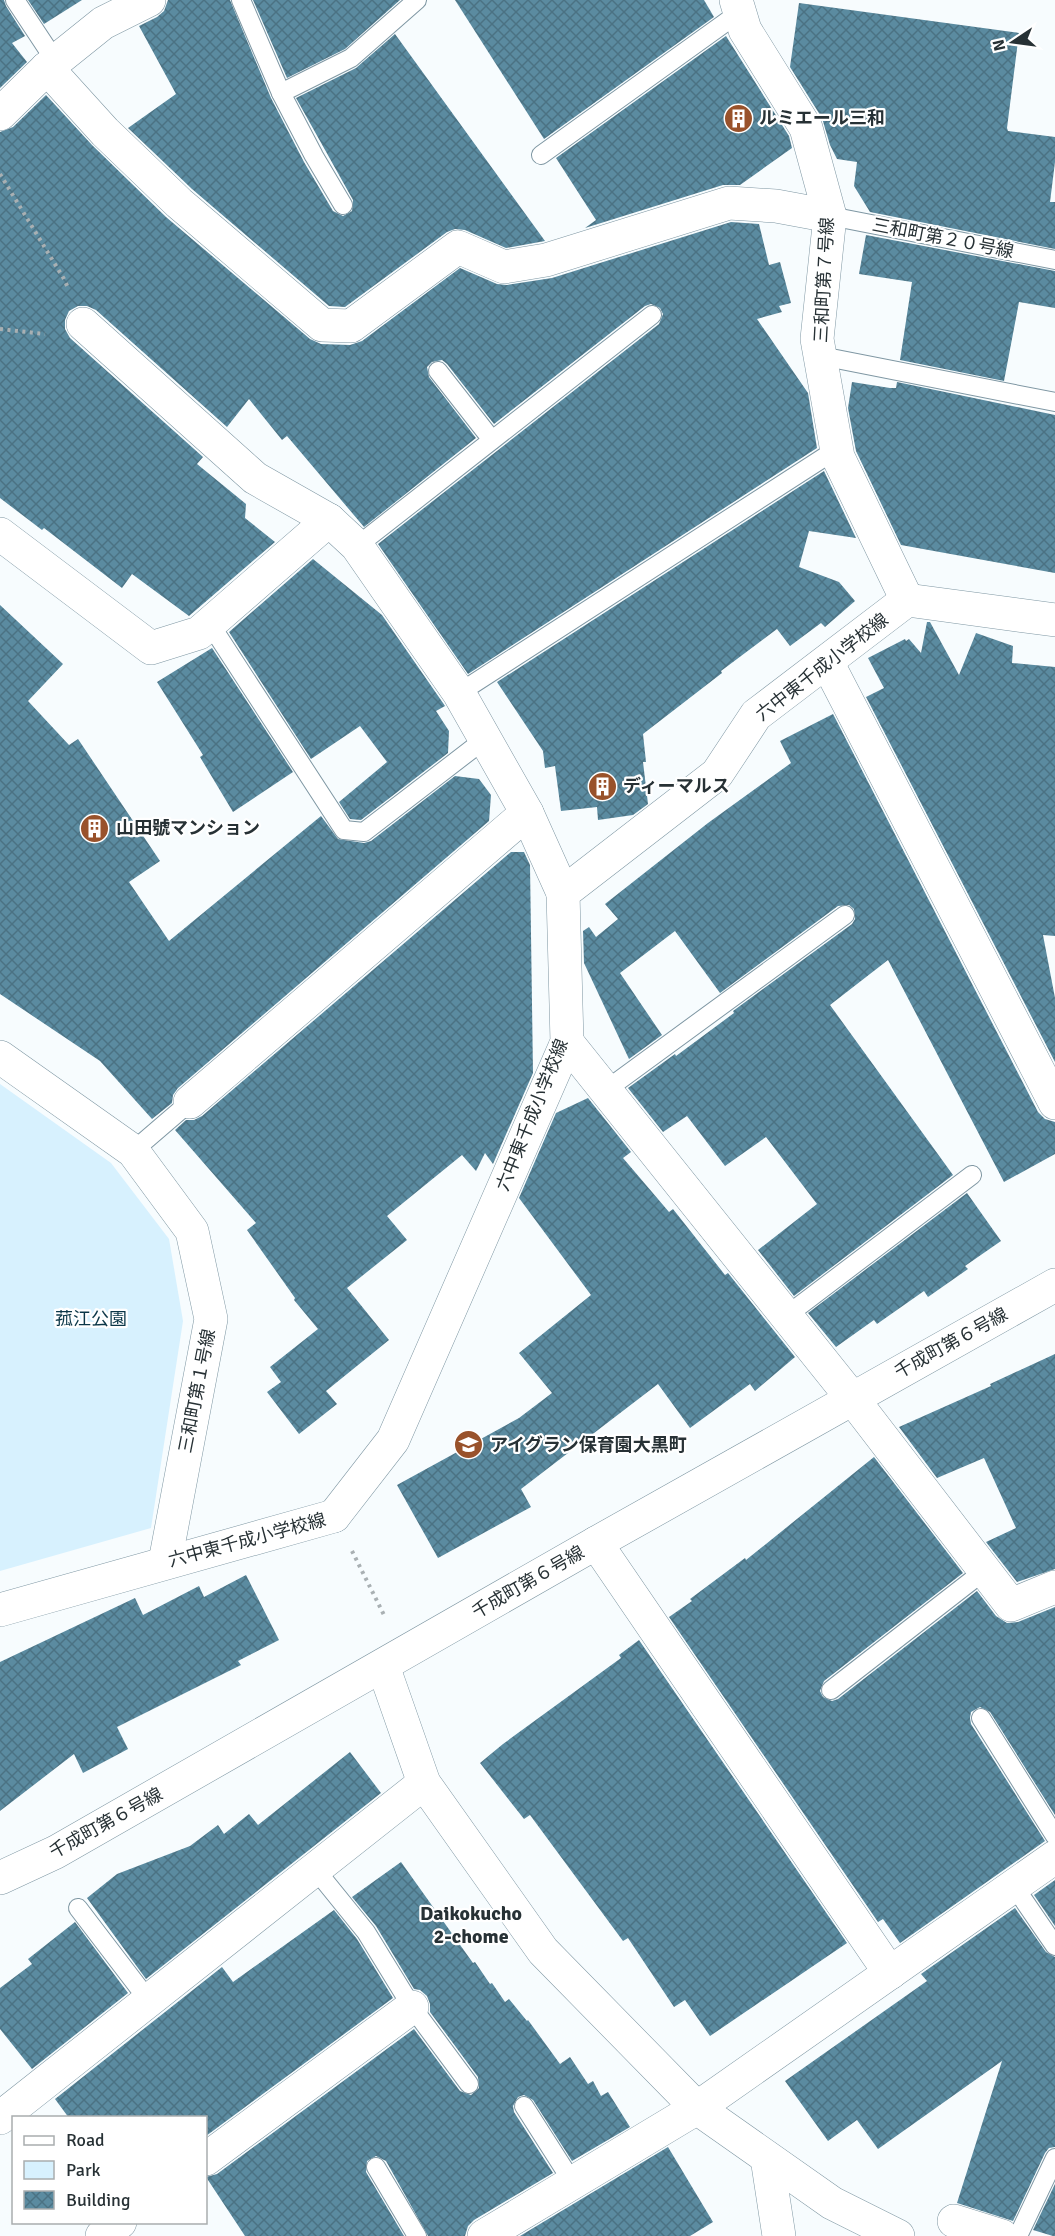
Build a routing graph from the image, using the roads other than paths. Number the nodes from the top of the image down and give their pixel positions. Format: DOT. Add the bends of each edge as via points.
graph roads {
  1 [pos="15,0"];
  2 [pos="149,0"];
  3 [pos="241,0"];
  4 [pos="407,3"];
  5 [pos="738,6"];
  6 [pos="52,65"];
  7 [pos="281,93"];
  8 [pos="0,114"];
  9 [pos="541,155"];
  10 [pos="343,206"];
  11 [pos="830,216"];
  12 [pos="1055,260"];
  13 [pos="652,315"];
  14 [pos="83,324"];
  15 [pos="820,356"];
  16 [pos="438,371"];
  17 [pos="1055,402"];
  18 [pos="492,440"];
  19 [pos="837,449"];
  20 [pos="329,520"];
  21 [pos="0,534"];
  22 [pos="357,546"];
  23 [pos="907,600"];
  24 [pos="1055,620"];
  25 [pos="210,624"];
  26 [pos="827,662"];
  27 [pos="459,693"];
  28 [pos="485,739"];
  29 [pos="527,813"];
  30 [pos="563,893"];
  31 [pos="845,915"];
  32 [pos="567,1042"];
  33 [pos="0,1058"];
  34 [pos="606,1090"];
  35 [pos="190,1102"];
  36 [pos="1055,1103"];
  37 [pos="133,1151"];
  38 [pos="972,1175"];
  39 [pos="1055,1285"];
  40 [pos="786,1316"];
  41 [pos="852,1398"];
  42 [pos="596,1543"];
  43 [pos="165,1562"];
  44 [pos="984,1571"];
  45 [pos="1055,1587"];
  46 [pos="0,1610"];
  47 [pos="383,1666"];
  48 [pos="831,1690"];
  49 [pos="981,1718"];
  50 [pos="424,1783"];
  51 [pos="1055,1836"];
  52 [pos="1055,1857"];
  53 [pos="315,1869"];
  54 [pos="0,1878"];
  55 [pos="1014,1886"];
  56 [pos="78,1908"];
  57 [pos="1055,1946"];
  58 [pos="890,1973"];
  59 [pos="149,2001"];
  60 [pos="412,2007"];
  61 [pos="469,2084"];
  62 [pos="524,2106"];
  63 [pos="697,2108"];
  64 [pos="0,2118"];
  65 [pos="207,2158"];
  66 [pos="767,2158"];
  67 [pos="1055,2158"];
  68 [pos="375,2167"];
  69 [pos="573,2183"];
  70 [pos="954,2221"];
  71 [pos="119,2224"];
  72 [pos="102,2236"];
  73 [pos="417,2236"];
  74 [pos="484,2236"];
  75 [pos="778,2236"];
  76 [pos="898,2236"];
  77 [pos="1002,2236"];
  78 [pos="1018,2236"];
  1 -- 6 [label="lane"];
  2 -- 6 [label="street" via="103,23"];
  3 -- 7 [label="lane"];
  4 -- 7 [label="lane" via="351,58"];
  5 -- 9 [label="lane"];
  5 -- 11 [label="street, 三和町第７号線" via="745,30 806,128"];
  6 -- 8 [label="street"];
  6 -- 11 [label="street" via="105,132 179,203 322,325 351,326 458,247 504,267 546,260 729,203 776,206"];
  7 -- 10 [label="lane"];
  11 -- 12 [label="lane, 三和町第２０号線"];
  11 -- 15 [label="street, 三和町第７号線" via="817,339"];
  13 -- 18 [label="lane"];
  14 -- 20 [label="street" via="255,478"];
  15 -- 17 [label="lane"];
  15 -- 19 [label="street, 三和町第７号線"];
  16 -- 18 [label="lane"];
  18 -- 22 [label="lane"];
  19 -- 23 [label="street, 三和町第７号線"];
  19 -- 27 [label="lane"];
  20 -- 22 [label="street"];
  20 -- 25 [label="street"];
  21 -- 25 [label="street" via="151,648 199,633"];
  22 -- 27 [label="street"];
  23 -- 24 [label="street"];
  23 -- 26 [label="street, 六中東千成小学校線"];
  25 -- 28 [label="lane" via="344,830 364,832"];
  26 -- 30 [label="street, 六中東千成小学校線" via="756,715 717,774"];
  26 -- 36 [label="street"];
  27 -- 28 [label="street"];
  28 -- 29 [label="street"];
  29 -- 30 [label="street"];
  29 -- 35 [label="street"];
  30 -- 32 [label="street, 六中東千成小学校線"];
  31 -- 34 [label="lane"];
  32 -- 34 [label="street"];
  32 -- 43 [label="street, 六中東千成小学校線" via="393,1440 334,1516"];
  33 -- 37 [label="street, 三和町第１号線"];
  34 -- 40 [label="street"];
  35 -- 37 [label="lane"];
  37 -- 43 [label="street, 三和町第１号線" via="192,1231 211,1319"];
  38 -- 40 [label="lane"];
  39 -- 41 [label="street, 千成町第６号線"];
  40 -- 41 [label="street"];
  41 -- 42 [label="street, 千成町第６号線"];
  41 -- 44 [label="street"];
  42 -- 47 [label="street, 千成町第６号線"];
  42 -- 58 [label="street"];
  43 -- 46 [label="street, 六中東千成小学校線"];
  44 -- 45 [label="street" via="1011,1605"];
  44 -- 48 [label="lane"];
  47 -- 50 [label="street"];
  47 -- 54 [label="street, 千成町第６号線" via="56,1852"];
  49 -- 51 [label="lane"];
  50 -- 53 [label="street"];
  50 -- 63 [label="street" via="543,1951"];
  52 -- 55 [label="street"];
  53 -- 59 [label="street"];
  53 -- 60 [label="lane" via="366,1932"];
  55 -- 57 [label="lane"];
  55 -- 58 [label="street"];
  56 -- 59 [label="lane"];
  58 -- 63 [label="street"];
  59 -- 64 [label="street"];
  60 -- 61 [label="lane"];
  60 -- 65 [label="street"];
  62 -- 69 [label="lane"];
  63 -- 66 [label="street"];
  63 -- 69 [label="street"];
  66 -- 75 [label="street"];
  66 -- 76 [label="street" via="832,2203"];
  67 -- 78 [label="lane"];
  68 -- 73 [label="lane"];
  69 -- 74 [label="street"];
  70 -- 77 [label="street"];
  71 -- 72 [label="street"];
}
